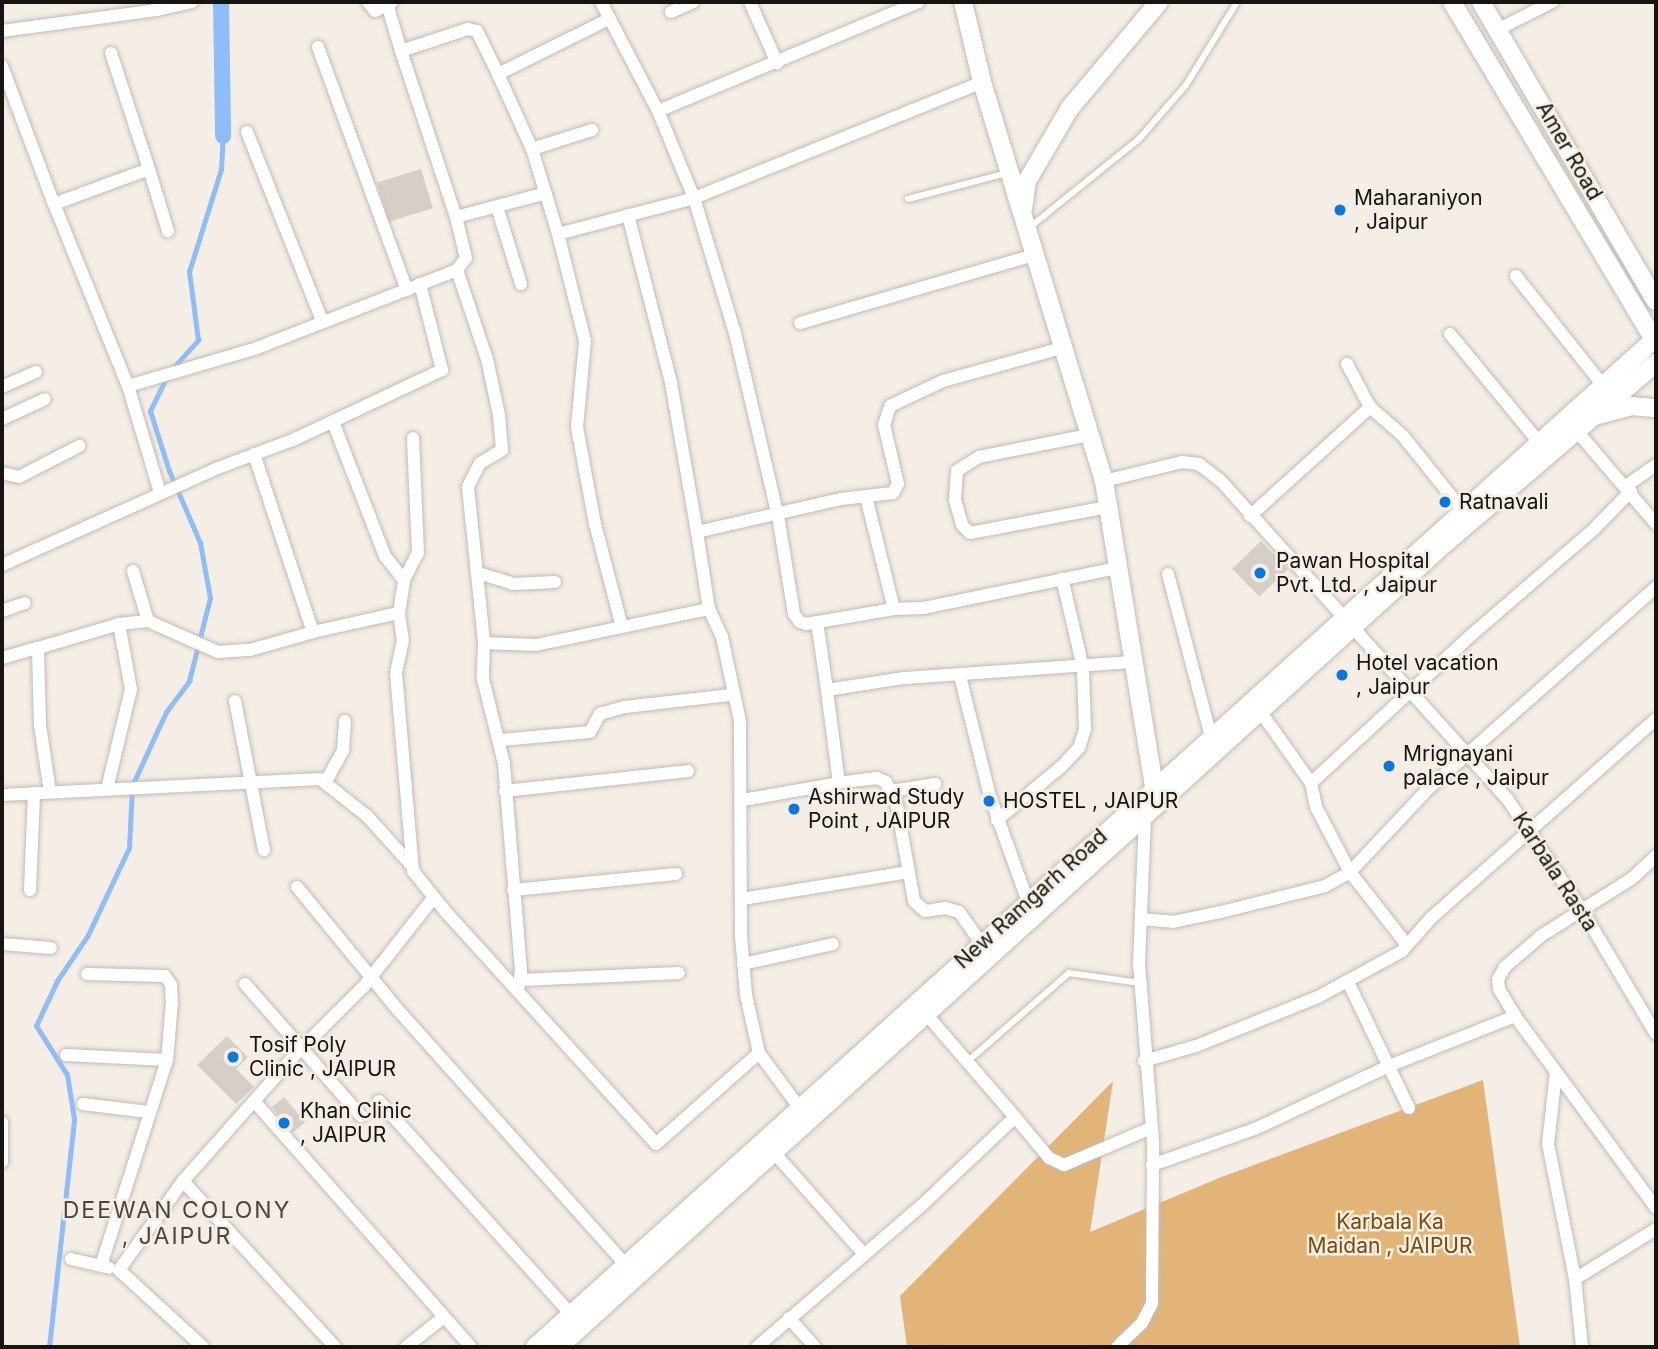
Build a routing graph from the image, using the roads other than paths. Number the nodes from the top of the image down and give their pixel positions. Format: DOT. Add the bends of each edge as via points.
graph roads {
  1 [pos="192,2"];
  2 [pos="368,2"];
  3 [pos="601,2"];
  4 [pos="693,2"];
  5 [pos="750,2"];
  6 [pos="918,2"];
  7 [pos="963,2"];
  8 [pos="1159,2"];
  9 [pos="1237,2"];
  10 [pos="1452,2"];
  11 [pos="1481,2"];
  12 [pos="1552,2"];
  13 [pos="390,3"];
  14 [pos="157,6"];
  15 [pos="671,12"];
  16 [pos="609,19"];
  17 [pos="1497,30"];
  18 [pos="2,31"];
  19 [pos="318,47"];
  20 [pos="401,51"];
  21 [pos="111,52"];
  22 [pos="777,63"];
  23 [pos="2,66"];
  24 [pos="498,74"];
  25 [pos="982,82"];
  26 [pos="658,111"];
  27 [pos="592,130"];
  28 [pos="247,132"];
  29 [pos="532,149"];
  30 [pos="149,169"];
  31 [pos="1009,172"];
  32 [pos="546,193"];
  33 [pos="694,198"];
  34 [pos="908,199"];
  35 [pos="54,204"];
  36 [pos="497,207"];
  37 [pos="628,215"];
  38 [pos="456,217"];
  39 [pos="1024,223"];
  40 [pos="168,231"];
  41 [pos="558,234"];
  42 [pos="1034,255"];
  43 [pos="457,270"];
  44 [pos="1516,276"];
  45 [pos="420,284"];
  46 [pos="521,285"];
  47 [pos="407,290"];
  48 [pos="1627,297"];
  49 [pos="1656,301"];
  50 [pos="322,320"];
  51 [pos="800,323"];
  52 [pos="1450,334"];
  53 [pos="1656,340"];
  54 [pos="1061,348"];
  55 [pos="1656,363"];
  56 [pos="1347,364"];
  57 [pos="36,372"];
  58 [pos="1602,384"];
  59 [pos="128,386"];
  60 [pos="2,387"];
  61 [pos="45,399"];
  62 [pos="1370,407"];
  63 [pos="1656,408"];
  64 [pos="2,419"];
  65 [pos="333,422"];
  66 [pos="1576,429"];
  67 [pos="1089,435"];
  68 [pos="413,438"];
  69 [pos="1538,441"];
  70 [pos="79,446"];
  71 [pos="254,454"];
  72 [pos="1656,465"];
  73 [pos="2,473"];
  74 [pos="1104,481"];
  75 [pos="1628,488"];
  76 [pos="163,492"];
  77 [pos="866,498"];
  78 [pos="1108,507"];
  79 [pos="1463,511"];
  80 [pos="778,516"];
  81 [pos="1250,516"];
  82 [pos="1656,524"];
  83 [pos="696,532"];
  84 [pos="2,565"];
  85 [pos="1118,568"];
  86 [pos="132,571"];
  87 [pos="478,573"];
  88 [pos="1168,574"];
  89 [pos="1062,578"];
  90 [pos="404,580"];
  91 [pos="555,582"];
  92 [pos="1656,587"];
  93 [pos="25,604"];
  94 [pos="709,609"];
  95 [pos="894,609"];
  96 [pos="2,611"];
  97 [pos="399,613"];
  98 [pos="148,621"];
  99 [pos="817,622"];
  100 [pos="1348,623"];
  101 [pos="120,624"];
  102 [pos="622,627"];
  103 [pos="313,632"];
  104 [pos="484,643"];
  105 [pos="38,648"];
  106 [pos="2,658"];
  107 [pos="1132,662"];
  108 [pos="1083,668"];
  109 [pos="960,676"];
  110 [pos="827,690"];
  111 [pos="1410,693"];
  112 [pos="731,695"];
  113 [pos="234,701"];
  114 [pos="1260,711"];
  115 [pos="1656,719"];
  116 [pos="345,720"];
  117 [pos="1211,737"];
  118 [pos="501,740"];
  119 [pos="1469,754"];
  120 [pos="688,771"];
  121 [pos="252,780"];
  122 [pos="325,783"];
  123 [pos="839,783"];
  124 [pos="1311,783"];
  125 [pos="935,784"];
  126 [pos="1154,788"];
  127 [pos="110,789"];
  128 [pos="891,791"];
  129 [pos="50,792"];
  130 [pos="505,792"];
  131 [pos="34,793"];
  132 [pos="2,794"];
  133 [pos="743,800"];
  134 [pos="1145,816"];
  135 [pos="997,820"];
  136 [pos="1533,833"];
  137 [pos="264,850"];
  138 [pos="1656,856"];
  139 [pos="412,866"];
  140 [pos="909,872"];
  141 [pos="1350,872"];
  142 [pos="676,874"];
  143 [pos="297,887"];
  144 [pos="30,890"];
  145 [pos="513,890"];
  146 [pos="434,897"];
  147 [pos="742,899"];
  148 [pos="1028,902"];
  149 [pos="1582,910"];
  150 [pos="1141,919"];
  151 [pos="981,943"];
  152 [pos="2,944"];
  153 [pos="833,944"];
  154 [pos="1408,945"];
  155 [pos="51,947"];
  156 [pos="743,964"];
  157 [pos="679,973"];
  158 [pos="87,974"];
  159 [pos="370,975"];
  160 [pos="1349,982"];
  161 [pos="1140,983"];
  162 [pos="245,984"];
  163 [pos="519,985"];
  164 [pos="926,1014"];
  165 [pos="1515,1016"];
  166 [pos="1656,1034"];
  167 [pos="304,1046"];
  168 [pos="759,1052"];
  169 [pos="65,1055"];
  170 [pos="167,1060"];
  171 [pos="968,1061"];
  172 [pos="1143,1061"];
  173 [pos="1389,1066"];
  174 [pos="1556,1072"];
  175 [pos="254,1101"];
  176 [pos="379,1101"];
  177 [pos="83,1104"];
  178 [pos="799,1107"];
  179 [pos="1409,1108"];
  180 [pos="148,1112"];
  181 [pos="360,1116"];
  182 [pos="1015,1116"];
  183 [pos="2,1122"];
  184 [pos="1151,1128"];
  185 [pos="769,1145"];
  186 [pos="2,1162"];
  187 [pos="1152,1165"];
  188 [pos="183,1181"];
  189 [pos="1656,1209"];
  190 [pos="1656,1228"];
  191 [pos="863,1253"];
  192 [pos="71,1259"];
  193 [pos="626,1265"];
  194 [pos="101,1266"];
  195 [pos="119,1270"];
  196 [pos="1575,1279"];
  197 [pos="571,1314"];
  198 [pos="444,1317"];
  199 [pos="789,1318"];
  200 [pos="203,1347"];
  201 [pos="335,1347"];
  202 [pos="406,1347"];
  203 [pos="471,1347"];
  204 [pos="535,1347"];
  205 [pos="559,1347"];
  206 [pos="757,1347"];
  207 [pos="815,1347"];
  208 [pos="1117,1347"];
  209 [pos="1582,1347"];
  1 -- 14 [label="street"];
  2 -- 13 [label="street" via="375,11"];
  3 -- 16 [label="street"];
  4 -- 15 [label="street"];
  5 -- 22 [label="street"];
  6 -- 22 [label="street"];
  7 -- 25 [label="street"];
  8 -- 39 [label="street" via="1070,108 1027,181"];
  9 -- 39 [label="lane" via="1186,85 1139,139 1070,199"];
  10 -- 48 [label="street, Amer Road"];
  11 -- 17 [label="street, Amer Road"];
  12 -- 17 [label="street"];
  13 -- 20 [label="street"];
  14 -- 18 [label="street"];
  16 -- 24 [label="street"];
  16 -- 26 [label="street"];
  17 -- 49 [label="street, Amer Road"];
  19 -- 47 [label="street"];
  20 -- 24 [label="street" via="468,29 483,36"];
  20 -- 38 [label="street"];
  21 -- 30 [label="street"];
  22 -- 26 [label="street"];
  23 -- 35 [label="street"];
  24 -- 29 [label="street"];
  25 -- 31 [label="street"];
  25 -- 33 [label="street"];
  26 -- 33 [label="street"];
  27 -- 29 [label="street"];
  28 -- 50 [label="street"];
  29 -- 32 [label="street"];
  30 -- 35 [label="street"];
  30 -- 40 [label="street"];
  31 -- 34 [label="lane"];
  31 -- 39 [label="street"];
  32 -- 36 [label="street"];
  32 -- 41 [label="street"];
  33 -- 37 [label="street"];
  33 -- 80 [label="street" via="735,333"];
  35 -- 59 [label="street"];
  36 -- 38 [label="street"];
  36 -- 46 [label="street"];
  37 -- 41 [label="street"];
  37 -- 83 [label="street" via="671,383"];
  38 -- 43 [label="street" via="466,258"];
  39 -- 42 [label="street"];
  41 -- 102 [label="street" via="585,341 577,427 594,524"];
  42 -- 51 [label="street"];
  42 -- 54 [label="street"];
  43 -- 45 [label="street"];
  43 -- 87 [label="street" via="487,359 502,450 480,463 468,487"];
  44 -- 58 [label="street"];
  45 -- 47 [label="street"];
  45 -- 65 [label="street" via="442,370"];
  47 -- 50 [label="street"];
  48 -- 53 [label="street, New Ramgarh Road"];
  50 -- 59 [label="street" via="218,360"];
  52 -- 69 [label="street"];
  53 -- 58 [label="street, New Ramgarh Road"];
  54 -- 67 [label="street"];
  54 -- 77 [label="street" via="943,381 890,406 884,425 898,484 893,493"];
  55 -- 66 [label="street, New Ramgarh Road"];
  56 -- 62 [label="street"];
  57 -- 60 [label="street"];
  58 -- 69 [label="street, New Ramgarh Road"];
  59 -- 76 [label="street"];
  61 -- 64 [label="street"];
  62 -- 79 [label="street" via="1403,436"];
  62 -- 81 [label="street"];
  63 -- 66 [label="street" via="1608,411"];
  65 -- 71 [label="street"];
  65 -- 90 [label="street" via="385,555"];
  66 -- 75 [label="street"];
  66 -- 100 [label="street, New Ramgarh Road"];
  67 -- 74 [label="street"];
  67 -- 78 [label="street" via="979,457 964,465 957,471 958,513 962,525 978,533"];
  68 -- 90 [label="street" via="418,552"];
  69 -- 79 [label="street, New Ramgarh Road"];
  70 -- 73 [label="street" via="19,477"];
  71 -- 76 [label="street"];
  71 -- 103 [label="street"];
  72 -- 75 [label="street"];
  74 -- 78 [label="street"];
  74 -- 81 [label="street, Karbala Rasta" via="1162,465 1199,464 1221,481"];
  75 -- 82 [label="street"];
  75 -- 111 [label="street" via="1594,529"];
  76 -- 84 [label="street"];
  77 -- 80 [label="street" via="803,507"];
  77 -- 95 [label="street"];
  78 -- 85 [label="street"];
  79 -- 100 [label="street, New Ramgarh Road"];
  80 -- 83 [label="street"];
  80 -- 99 [label="street" via="794,614 806,624"];
  81 -- 100 [label="street, Karbala Rasta"];
  83 -- 94 [label="street"];
  85 -- 89 [label="street"];
  85 -- 107 [label="street"];
  86 -- 98 [label="street"];
  87 -- 91 [label="street" via="513,584"];
  87 -- 104 [label="street"];
  88 -- 117 [label="street"];
  89 -- 95 [label="street" via="935,606"];
  89 -- 108 [label="street"];
  90 -- 97 [label="street"];
  92 -- 119 [label="street"];
  93 -- 96 [label="street"];
  94 -- 102 [label="street"];
  94 -- 112 [label="street" via="725,649"];
  95 -- 99 [label="street"];
  97 -- 103 [label="street"];
  97 -- 139 [label="street" via="403,640 396,673"];
  98 -- 101 [label="street"];
  98 -- 103 [label="street" via="218,652 250,650"];
  99 -- 110 [label="street"];
  100 -- 111 [label="street, Karbala Rasta"];
  100 -- 114 [label="street, New Ramgarh Road"];
  100 -- 117 [label="street, New Ramgarh Road"];
  101 -- 105 [label="street"];
  101 -- 127 [label="street" via="131,689"];
  102 -- 104 [label="street" via="536,645"];
  104 -- 118 [label="street" via="482,679"];
  105 -- 106 [label="street"];
  105 -- 129 [label="street" via="40,724"];
  107 -- 108 [label="street"];
  107 -- 126 [label="street"];
  108 -- 109 [label="street"];
  108 -- 135 [label="street" via="1085,729 1079,748"];
  109 -- 110 [label="street" via="865,682"];
  109 -- 135 [label="street"];
  110 -- 123 [label="street"];
  111 -- 119 [label="street, Karbala Rasta"];
  111 -- 124 [label="street"];
  112 -- 118 [label="street" via="600,713 590,732"];
  112 -- 133 [label="street" via="740,722"];
  113 -- 121 [label="street"];
  114 -- 124 [label="street"];
  114 -- 134 [label="street, New Ramgarh Road"];
  115 -- 136 [label="street"];
  116 -- 122 [label="street" via="343,750"];
  117 -- 126 [label="street, New Ramgarh Road"];
  118 -- 130 [label="street"];
  119 -- 136 [label="street, Karbala Rasta"];
  119 -- 141 [label="street" via="1384,831"];
  120 -- 130 [label="street"];
  121 -- 122 [label="street" via="320,779"];
  121 -- 127 [label="street"];
  121 -- 137 [label="street"];
  122 -- 139 [label="street" via="367,816"];
  123 -- 128 [label="street" via="877,778"];
  123 -- 133 [label="street"];
  124 -- 141 [label="street" via="1316,807"];
  125 -- 128 [label="street"];
  126 -- 134 [label="street"];
  126 -- 148 [label="street, New Ramgarh Road"];
  127 -- 129 [label="street"];
  128 -- 140 [label="street"];
  129 -- 131 [label="street"];
  130 -- 145 [label="street"];
  131 -- 132 [label="street"];
  131 -- 144 [label="street"];
  133 -- 147 [label="street"];
  134 -- 150 [label="street"];
  134 -- 164 [label="street, New Ramgarh Road"];
  135 -- 148 [label="street"];
  136 -- 149 [label="street, Karbala Rasta"];
  136 -- 154 [label="street" via="1431,918"];
  138 -- 149 [label="street" via="1631,879"];
  139 -- 146 [label="street"];
  140 -- 147 [label="street"];
  140 -- 151 [label="street" via="918,906 925,911 945,908 959,912"];
  141 -- 150 [label="street" via="1325,886 1222,912 1173,922"];
  141 -- 154 [label="street"];
  142 -- 145 [label="street"];
  143 -- 159 [label="street"];
  145 -- 163 [label="street"];
  146 -- 159 [label="street"];
  146 -- 163 [label="street"];
  147 -- 156 [label="street"];
  148 -- 151 [label="street, New Ramgarh Road"];
  149 -- 165 [label="street" via="1505,967 1499,989"];
  149 -- 166 [label="street, Karbala Rasta"];
  150 -- 161 [label="street"];
  151 -- 178 [label="street, New Ramgarh Road"];
  152 -- 155 [label="street"];
  153 -- 156 [label="street"];
  154 -- 160 [label="street"];
  156 -- 168 [label="street"];
  157 -- 163 [label="street"];
  158 -- 170 [label="street" via="159,974 169,979"];
  159 -- 167 [label="street"];
  159 -- 193 [label="street"];
  160 -- 172 [label="street" via="1196,1046"];
  160 -- 173 [label="street"];
  161 -- 171 [label="lane" via="1069,973"];
  161 -- 172 [label="street"];
  162 -- 167 [label="street"];
  163 -- 168 [label="street" via="656,1143"];
  164 -- 171 [label="street"];
  164 -- 185 [label="street, New Ramgarh Road"];
  165 -- 173 [label="street"];
  165 -- 174 [label="street"];
  167 -- 175 [label="street"];
  167 -- 181 [label="street"];
  168 -- 178 [label="street"];
  169 -- 170 [label="street"];
  170 -- 180 [label="street"];
  171 -- 182 [label="street"];
  172 -- 184 [label="street"];
  173 -- 179 [label="street"];
  173 -- 187 [label="street" via="1257,1128"];
  174 -- 189 [label="street"];
  174 -- 196 [label="street" via="1548,1144"];
  175 -- 188 [label="street"];
  175 -- 198 [label="street"];
  176 -- 197 [label="street"];
  177 -- 180 [label="street"];
  178 -- 185 [label="street, New Ramgarh Road"];
  180 -- 194 [label="street"];
  182 -- 184 [label="street" via="1049,1158 1064,1165"];
  182 -- 191 [label="street"];
  183 -- 186 [label="street"];
  184 -- 187 [label="street"];
  185 -- 191 [label="street"];
  185 -- 193 [label="street, New Ramgarh Road"];
  185 -- 205 [label="street, New Ramgarh Road"];
  187 -- 208 [label="street" via="1152,1303 1142,1323"];
  188 -- 195 [label="street"];
  188 -- 201 [label="street"];
  190 -- 196 [label="street"];
  191 -- 199 [label="street"];
  192 -- 194 [label="street"];
  193 -- 197 [label="street, New Ramgarh Road"];
  194 -- 195 [label="street"];
  195 -- 200 [label="street"];
  196 -- 209 [label="street"];
  197 -- 204 [label="street, New Ramgarh Road"];
  198 -- 202 [label="street"];
  198 -- 203 [label="street"];
  199 -- 206 [label="street"];
  199 -- 207 [label="street"];
}
